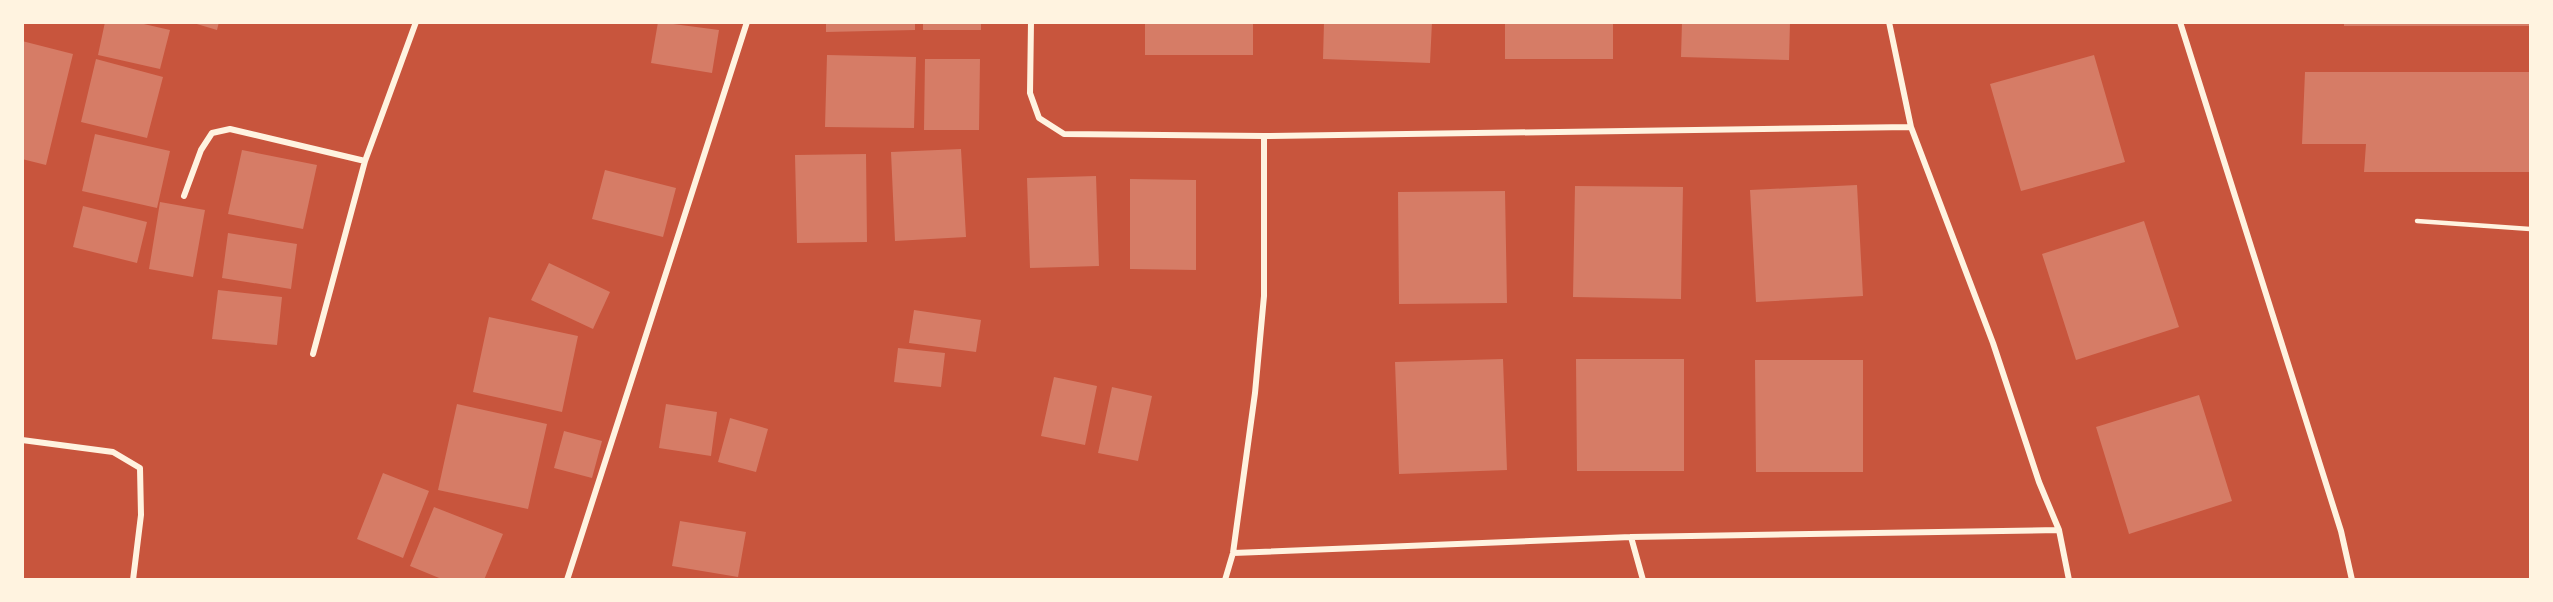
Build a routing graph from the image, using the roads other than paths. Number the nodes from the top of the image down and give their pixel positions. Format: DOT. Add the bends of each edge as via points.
graph roads {
  1 [pos="416,22"];
  2 [pos="747,22"];
  3 [pos="1031,22"];
  4 [pos="1889,22"];
  5 [pos="2180,22"];
  6 [pos="1911,127"];
  7 [pos="1264,136"];
  8 [pos="365,162"];
  9 [pos="184,196"];
  10 [pos="2417,221"];
  11 [pos="2530,229"];
  12 [pos="313,354"];
  13 [pos="22,440"];
  14 [pos="2059,530"];
  15 [pos="1631,537"];
  16 [pos="1233,553"];
  17 [pos="133,579"];
  18 [pos="567,579"];
  19 [pos="1225,579"];
  20 [pos="1643,579"];
  21 [pos="2069,579"];
  22 [pos="2352,579"];
  1 -- 8 [label="street"];
  2 -- 18 [label="street"];
  3 -- 7 [label="street" via="1030,93 1039,118 1064,134"];
  4 -- 6 [label="street"];
  5 -- 22 [label="street" via="2341,531"];
  6 -- 7 [label="street"];
  6 -- 14 [label="street"];
  7 -- 16 [label="street" via="1264,296"];
  8 -- 9 [label="street" via="230,129 212,132"];
  8 -- 12 [label="street"];
  10 -- 11 [label="lane"];
  13 -- 17 [label="street" via="113,452 140,468 141,515"];
  14 -- 15 [label="street"];
  14 -- 21 [label="street"];
  15 -- 16 [label="street"];
  15 -- 20 [label="street"];
  16 -- 19 [label="street"];
}
